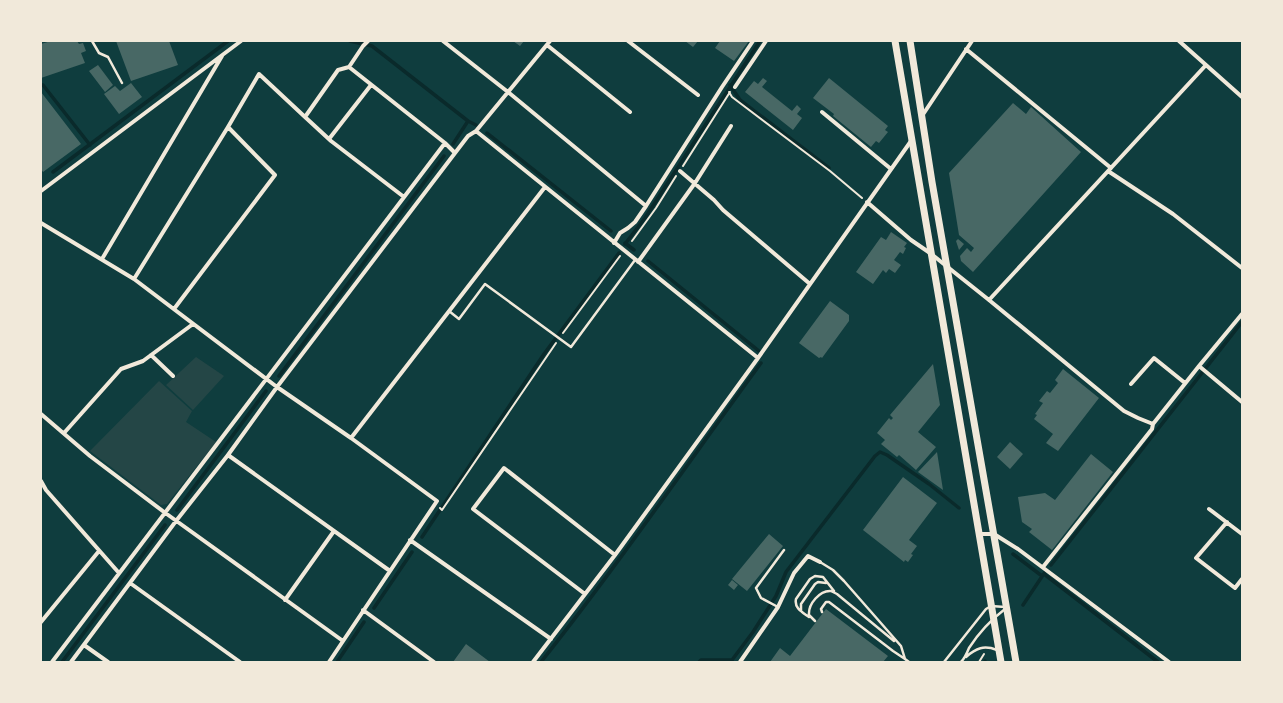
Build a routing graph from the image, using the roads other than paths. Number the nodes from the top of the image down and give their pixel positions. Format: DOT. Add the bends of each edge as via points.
graph roads {
  1 [pos="92,41"];
  2 [pos="241,41"];
  3 [pos="368,41"];
  4 [pos="443,41"];
  5 [pos="628,41"];
  6 [pos="753,41"];
  7 [pos="766,41"];
  8 [pos="895,41"];
  9 [pos="910,41"];
  10 [pos="972,41"];
  11 [pos="1178,41"];
  12 [pos="548,43"];
  13 [pos="966,49"];
  14 [pos="224,54"];
  15 [pos="1206,65"];
  16 [pos="349,67"];
  17 [pos="122,83"];
  18 [pos="371,85"];
  19 [pos="735,87"];
  20 [pos="508,92"];
  21 [pos="698,95"];
  22 [pos="1242,97"];
  23 [pos="630,112"];
  24 [pos="822,112"];
  25 [pos="305,117"];
  26 [pos="922,117"];
  27 [pos="731,126"];
  28 [pos="228,127"];
  29 [pos="476,131"];
  30 [pos="329,139"];
  31 [pos="911,141"];
  32 [pos="445,143"];
  33 [pos="455,153"];
  34 [pos="891,169"];
  35 [pos="1110,169"];
  36 [pos="680,171"];
  37 [pos="695,183"];
  38 [pos="545,187"];
  39 [pos="42,188"];
  40 [pos="404,197"];
  41 [pos="867,202"];
  42 [pos="646,206"];
  43 [pos="41,223"];
  44 [pos="614,243"];
  45 [pos="930,253"];
  46 [pos="102,259"];
  47 [pos="637,261"];
  48 [pos="948,267"];
  49 [pos="1242,268"];
  50 [pos="134,279"];
  51 [pos="810,284"];
  52 [pos="989,300"];
  53 [pos="174,310"];
  54 [pos="449,311"];
  55 [pos="1242,314"];
  56 [pos="193,324"];
  57 [pos="151,355"];
  58 [pos="758,358"];
  59 [pos="1200,367"];
  60 [pos="173,376"];
  61 [pos="267,379"];
  62 [pos="1185,383"];
  63 [pos="1131,384"];
  64 [pos="277,387"];
  65 [pos="1242,402"];
  66 [pos="41,414"];
  67 [pos="1153,424"];
  68 [pos="64,433"];
  69 [pos="351,438"];
  70 [pos="228,455"];
  71 [pos="41,481"];
  72 [pos="1209,509"];
  73 [pos="164,512"];
  74 [pos="176,521"];
  75 [pos="1227,522"];
  76 [pos="334,531"];
  77 [pos="980,534"];
  78 [pos="994,534"];
  79 [pos="1242,534"];
  80 [pos="410,540"];
  81 [pos="784,550"];
  82 [pos="99,551"];
  83 [pos="615,555"];
  84 [pos="820,562"];
  85 [pos="1044,567"];
  86 [pos="390,571"];
  87 [pos="119,573"];
  88 [pos="1242,579"];
  89 [pos="130,583"];
  90 [pos="826,583"];
  91 [pos="834,592"];
  92 [pos="585,594"];
  93 [pos="285,600"];
  94 [pos="777,606"];
  95 [pos="991,606"];
  96 [pos="1007,608"];
  97 [pos="363,610"];
  98 [pos="802,612"];
  99 [pos="822,612"];
  100 [pos="811,618"];
  101 [pos="994,619"];
  102 [pos="814,621"];
  103 [pos="41,622"];
  104 [pos="551,639"];
  105 [pos="343,641"];
  106 [pos="84,645"];
  107 [pos="901,646"];
  108 [pos="1000,651"];
  109 [pos="905,659"];
  110 [pos="964,659"];
  111 [pos="52,662"];
  112 [pos="71,662"];
  113 [pos="108,662"];
  114 [pos="240,662"];
  115 [pos="329,662"];
  116 [pos="434,662"];
  117 [pos="533,662"];
  118 [pos="740,662"];
  119 [pos="909,662"];
  120 [pos="944,662"];
  121 [pos="961,662"];
  122 [pos="1001,662"];
  123 [pos="1016,662"];
  124 [pos="1169,662"];
  1 -- 17 [label="lane" via="99,53 108,57"];
  2 -- 14 [label="street"];
  3 -- 16 [label="street"];
  4 -- 20 [label="street"];
  5 -- 21 [label="street"];
  6 -- 42 [label="street"];
  7 -- 19 [label="street"];
  8 -- 31 [label="main road"];
  9 -- 26 [label="main road"];
  10 -- 13 [label="street"];
  11 -- 15 [label="street"];
  12 -- 20 [label="street"];
  12 -- 23 [label="street"];
  13 -- 26 [label="street"];
  13 -- 35 [label="street"];
  14 -- 39 [label="street"];
  14 -- 46 [label="street"];
  15 -- 22 [label="street"];
  15 -- 35 [label="street"];
  16 -- 18 [label="street"];
  16 -- 25 [label="street" via="338,70"];
  18 -- 30 [label="street"];
  18 -- 32 [label="street"];
  20 -- 29 [label="street"];
  20 -- 42 [label="street"];
  24 -- 34 [label="street"];
  25 -- 28 [label="street" via="259,74"];
  25 -- 30 [label="street"];
  26 -- 48 [label="main road"];
  27 -- 37 [label="street"];
  28 -- 50 [label="street"];
  28 -- 53 [label="street" via="275,175"];
  29 -- 33 [label="street" via="468,136"];
  29 -- 38 [label="street"];
  30 -- 40 [label="street"];
  31 -- 34 [label="street"];
  31 -- 45 [label="main road"];
  32 -- 33 [label="street"];
  32 -- 40 [label="street"];
  33 -- 64 [label="street"];
  34 -- 41 [label="street"];
  35 -- 49 [label="street"];
  35 -- 52 [label="street"];
  36 -- 37 [label="street"];
  37 -- 47 [label="street"];
  37 -- 51 [label="street"];
  38 -- 44 [label="street"];
  38 -- 54 [label="street"];
  40 -- 61 [label="street"];
  41 -- 45 [label="street"];
  41 -- 51 [label="street"];
  42 -- 44 [label="street" via="635,222 620,233"];
  43 -- 46 [label="street"];
  44 -- 47 [label="street"];
  45 -- 48 [label="street"];
  45 -- 77 [label="main road"];
  46 -- 50 [label="street"];
  47 -- 54 [label="lane" via="571,347 485,284 459,319"];
  47 -- 58 [label="street"];
  48 -- 52 [label="street"];
  48 -- 78 [label="main road"];
  50 -- 53 [label="street"];
  51 -- 58 [label="street"];
  52 -- 67 [label="street" via="1124,411"];
  53 -- 56 [label="street"];
  54 -- 69 [label="street"];
  55 -- 59 [label="street"];
  56 -- 57 [label="street"];
  56 -- 61 [label="street"];
  57 -- 60 [label="street"];
  57 -- 68 [label="street" via="143,361 121,369"];
  58 -- 83 [label="street"];
  59 -- 62 [label="street"];
  59 -- 65 [label="street"];
  61 -- 64 [label="street"];
  61 -- 73 [label="street"];
  62 -- 63 [label="street" via="1154,358"];
  62 -- 67 [label="street"];
  64 -- 69 [label="street"];
  64 -- 70 [label="street"];
  66 -- 68 [label="street"];
  67 -- 85 [label="street" via="1152,429"];
  68 -- 73 [label="street"];
  69 -- 80 [label="street" via="437,500"];
  70 -- 74 [label="street"];
  70 -- 76 [label="street"];
  71 -- 82 [label="street"];
  72 -- 75 [label="street"];
  73 -- 74 [label="street"];
  73 -- 87 [label="street"];
  74 -- 89 [label="street"];
  74 -- 93 [label="street"];
  75 -- 79 [label="street"];
  75 -- 88 [label="street" via="1196,558 1235,588"];
  76 -- 86 [label="street"];
  76 -- 93 [label="street"];
  77 -- 78 [label="street"];
  77 -- 95 [label="main road"];
  78 -- 85 [label="street"];
  78 -- 96 [label="main road"];
  80 -- 86 [label="street"];
  80 -- 104 [label="street"];
  81 -- 94 [label="lane" via="756,588 761,598"];
  82 -- 87 [label="street"];
  82 -- 103 [label="street"];
  83 -- 92 [label="street"];
  83 -- 92 [label="street" via="504,468 473,508"];
  84 -- 94 [label="street" via="808,556 794,573"];
  84 -- 107 [label="lane" via="844,580"];
  85 -- 124 [label="street"];
  86 -- 97 [label="street"];
  87 -- 111 [label="street"];
  89 -- 106 [label="street"];
  89 -- 114 [label="street"];
  90 -- 91 [label="lane"];
  90 -- 98 [label="lane" via="815,584 801,604"];
  90 -- 98 [label="lane" via="820,576 810,579 795,601 796,607"];
  91 -- 100 [label="lane" via="827,590 819,595 809,608"];
  91 -- 107 [label="lane"];
  92 -- 104 [label="street"];
  93 -- 105 [label="street"];
  94 -- 118 [label="street"];
  95 -- 96 [label="lane"];
  95 -- 101 [label="main road"];
  95 -- 120 [label="lane"];
  96 -- 101 [label="lane"];
  96 -- 123 [label="main road"];
  97 -- 105 [label="street"];
  97 -- 116 [label="street"];
  98 -- 100 [label="lane"];
  99 -- 109 [label="lane" via="821,609 829,602"];
  100 -- 102 [label="lane"];
  101 -- 108 [label="main road"];
  101 -- 110 [label="lane" via="970,647"];
  104 -- 117 [label="street"];
  105 -- 115 [label="street"];
  106 -- 112 [label="street"];
  106 -- 113 [label="street"];
  107 -- 109 [label="lane"];
  108 -- 110 [label="lane" via="989,647 979,648"];
  108 -- 122 [label="main road"];
  109 -- 119 [label="lane"];
  110 -- 121 [label="lane"];
}
